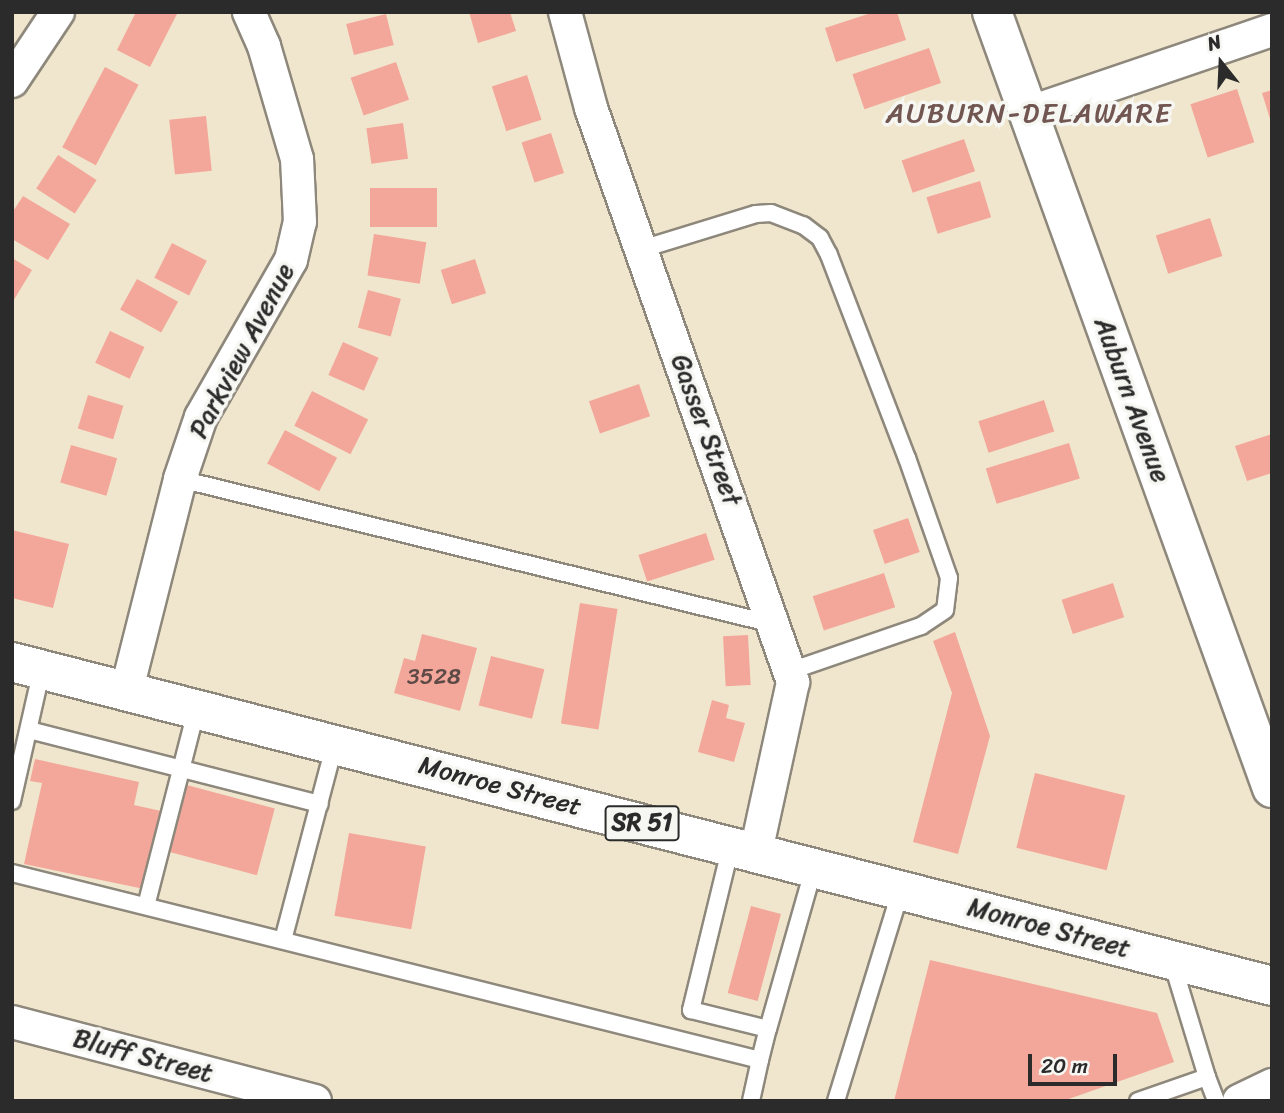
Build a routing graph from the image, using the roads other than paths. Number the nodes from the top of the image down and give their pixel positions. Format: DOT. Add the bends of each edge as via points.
graph roads {
  1 [pos="58,12"];
  2 [pos="249,12"];
  3 [pos="565,12"];
  4 [pos="992,12"];
  5 [pos="1272,30"];
  6 [pos="12,81"];
  7 [pos="1028,113"];
  8 [pos="642,249"];
  9 [pos="180,479"];
  10 [pos="776,625"];
  11 [pos="27,665"];
  12 [pos="790,670"];
  13 [pos="127,689"];
  14 [pos="197,707"];
  15 [pos="29,730"];
  16 [pos="335,744"];
  17 [pos="181,768"];
  18 [pos="1268,768"];
  19 [pos="12,801"];
  20 [pos="320,804"];
  21 [pos="744,849"];
  22 [pos="814,867"];
  23 [pos="12,873"];
  24 [pos="901,890"];
  25 [pos="146,906"];
  26 [pos="283,940"];
  27 [pos="1172,960"];
  28 [pos="1272,986"];
  29 [pos="12,1022"];
  30 [pos="768,1029"];
  31 [pos="760,1060"];
  32 [pos="1208,1077"];
  33 [pos="315,1101"];
  34 [pos="751,1101"];
  35 [pos="836,1101"];
  36 [pos="1138,1101"];
  37 [pos="1216,1101"];
  1 -- 6 [label="street"];
  2 -- 9 [label="street, Parkview Avenue" via="264,46 297,159 300,222 291,260 201,417"];
  3 -- 8 [label="street, Gasser Street" via="591,108"];
  4 -- 7 [label="main road, Auburn Avenue"];
  5 -- 7 [label="street"];
  7 -- 18 [label="main road, Auburn Avenue"];
  8 -- 10 [label="street, Gasser Street"];
  8 -- 12 [label="lane" via="771,213 803,225 820,238 907,458 949,578 945,610 921,626"];
  9 -- 10 [label="lane"];
  9 -- 13 [label="street, Parkview Avenue"];
  10 -- 12 [label="street, Gasser Street"];
  11 -- 13 [label="main road, Monroe Street / SR 51"];
  11 -- 15 [label="lane"];
  12 -- 21 [label="street, Gasser Street" via="793,682 788,715"];
  13 -- 14 [label="main road, Monroe Street / SR 51"];
  14 -- 16 [label="main road, Monroe Street / SR 51"];
  14 -- 17 [label="lane"];
  15 -- 17 [label="lane"];
  15 -- 19 [label="lane"];
  16 -- 20 [label="lane"];
  16 -- 21 [label="main road, Monroe Street / SR 51"];
  17 -- 20 [label="lane"];
  17 -- 25 [label="lane"];
  20 -- 26 [label="lane"];
  21 -- 22 [label="main road, Monroe Street / SR 51"];
  21 -- 30 [label="lane" via="691,1010"];
  22 -- 24 [label="main road, Monroe Street / SR 51"];
  22 -- 30 [label="lane"];
  23 -- 25 [label="lane"];
  24 -- 27 [label="main road, Monroe Street / SR 51"];
  24 -- 35 [label="lane"];
  25 -- 26 [label="lane"];
  26 -- 31 [label="lane"];
  27 -- 28 [label="main road, Monroe Street / SR 51"];
  27 -- 32 [label="lane"];
  29 -- 33 [label="street, Bluff Street"];
  30 -- 31 [label="lane"];
  31 -- 34 [label="lane"];
  32 -- 36 [label="lane"];
  32 -- 37 [label="lane"];
}
